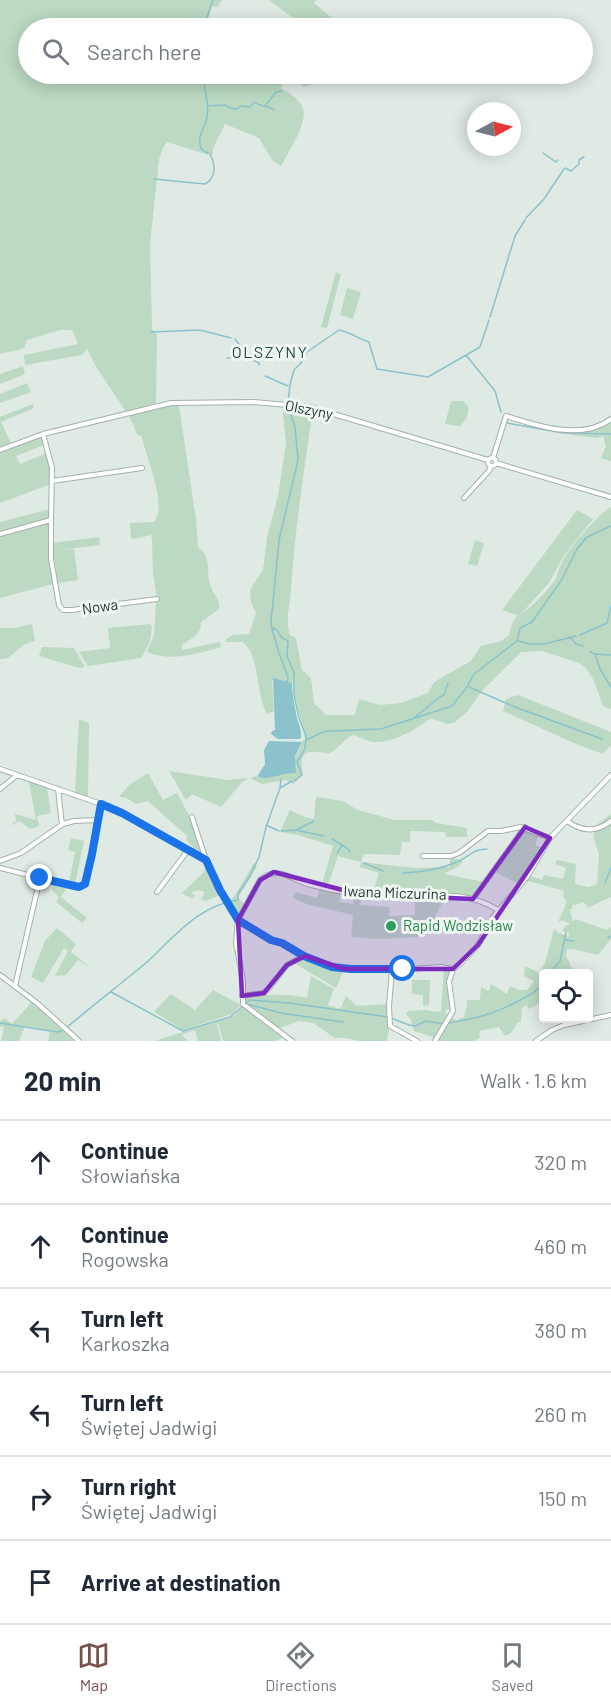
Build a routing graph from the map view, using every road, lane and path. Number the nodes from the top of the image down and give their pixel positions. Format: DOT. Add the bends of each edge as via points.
graph roads {
  1 [pos="611,419"];
  2 [pos="43,434"];
  3 [pos="0,450"];
  4 [pos="493,458"];
  5 [pos="488,460"];
  6 [pos="496,463"];
  7 [pos="491,466"];
  8 [pos="142,468"];
  9 [pos="52,481"];
  10 [pos="611,497"];
  11 [pos="464,498"];
  12 [pos="51,520"];
  13 [pos="0,534"];
  14 [pos="157,599"];
  15 [pos="0,769"];
  16 [pos="17,775"];
  17 [pos="611,775"];
  18 [pos="0,789"];
  19 [pos="58,789"];
  20 [pos="101,804"];
  21 [pos="192,817"];
  22 [pos="98,820"];
  23 [pos="567,821"];
  24 [pos="611,821"];
  25 [pos="62,825"];
  26 [pos="525,827"];
  27 [pos="550,838"];
  28 [pos="188,850"];
  29 [pos="423,856"];
  30 [pos="206,860"];
  31 [pos="0,861"];
  32 [pos="0,868"];
  33 [pos="40,878"];
  34 [pos="157,892"];
  35 [pos="473,899"];
  36 [pos="498,910"];
  37 [pos="238,920"];
  38 [pos="304,956"];
  39 [pos="453,969"];
  40 [pos="392,970"];
  41 [pos="0,975"];
  42 [pos="15,986"];
  43 [pos="242,996"];
  44 [pos="611,1015"];
  45 [pos="79,1041"];
  46 [pos="292,1041"];
  47 [pos="417,1041"];
  48 [pos="435,1041"];
  49 [pos="536,1041"];
  1 -- 4 [label="street" via="598,427 578,430 506,416"];
  2 -- 3 [label="street"];
  2 -- 5 [label="street, Olszyny" via="174,402 253,402 307,406"];
  2 -- 9 [label="street, Nowa"];
  4 -- 5 [label="street"];
  4 -- 6 [label="street"];
  5 -- 7 [label="street"];
  6 -- 7 [label="street"];
  6 -- 10 [label="street"];
  7 -- 11 [label="street"];
  8 -- 9 [label="street"];
  9 -- 12 [label="street, Nowa"];
  12 -- 13 [label="street"];
  12 -- 14 [label="street, Nowa" via="52,568 63,610"];
  15 -- 16 [label="street"];
  16 -- 18 [label="street"];
  16 -- 19 [label="street"];
  17 -- 23 [label="street"];
  19 -- 20 [label="street"];
  19 -- 25 [label="street"];
  20 -- 22 [label="street"];
  20 -- 28 [label="street"];
  21 -- 30 [label="street"];
  22 -- 25 [label="street"];
  22 -- 33 [label="street" via="85,884 79,887"];
  23 -- 24 [label="street" via="588,830"];
  23 -- 27 [label="street"];
  25 -- 31 [label="street" via="21,853"];
  26 -- 27 [label="street"];
  26 -- 29 [label="street" via="488,831 451,856"];
  26 -- 35 [label="street"];
  27 -- 36 [label="street" via="527,876"];
  28 -- 30 [label="street"];
  28 -- 34 [label="street"];
  30 -- 37 [label="street"];
  32 -- 33 [label="street"];
  33 -- 42 [label="street"];
  35 -- 36 [label="street, Iwana Miczurina"];
  35 -- 37 [label="street, Iwana Miczurina" via="451,894 393,896 333,891 274,872 260,880"];
  36 -- 39 [label="street" via="478,945"];
  37 -- 38 [label="street"];
  37 -- 43 [label="street" via="236,943"];
  38 -- 40 [label="street" via="338,968"];
  38 -- 43 [label="street" via="287,966 264,993"];
  39 -- 40 [label="street"];
  39 -- 48 [label="street" via="449,982 453,1011"];
  40 -- 47 [label="street" via="390,1026"];
  41 -- 42 [label="street"];
  42 -- 45 [label="street"];
  43 -- 46 [label="street" via="243,1005"];
  44 -- 49 [label="street" via="564,1025"];
}
